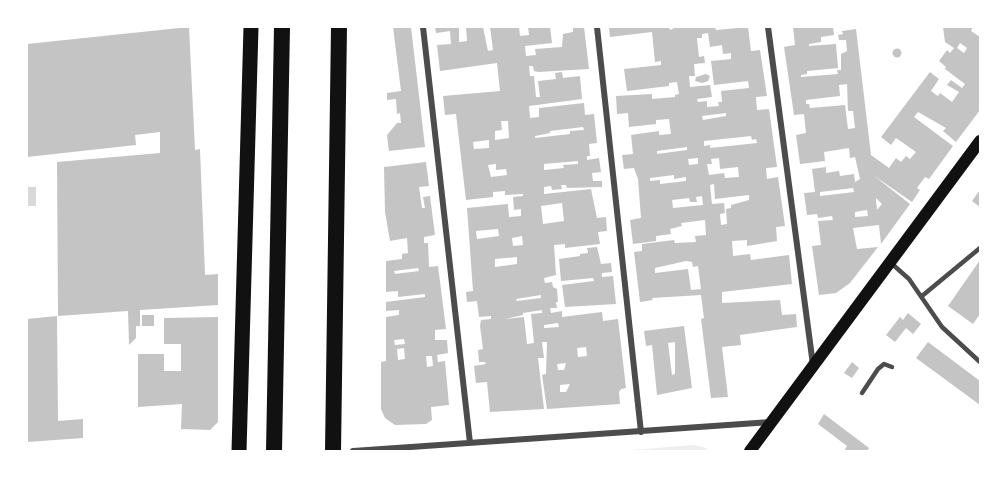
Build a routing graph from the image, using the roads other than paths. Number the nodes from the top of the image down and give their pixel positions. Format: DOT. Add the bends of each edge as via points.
graph roads {
  1 [pos="251,27"];
  2 [pos="282,27"];
  3 [pos="339,27"];
  4 [pos="423,27"];
  5 [pos="597,27"];
  6 [pos="768,27"];
  7 [pos="980,141"];
  8 [pos="980,248"];
  9 [pos="891,263"];
  10 [pos="922,296"];
  11 [pos="980,362"];
  12 [pos="892,367"];
  13 [pos="813,368"];
  14 [pos="862,393"];
  15 [pos="771,422"];
  16 [pos="641,432"];
  17 [pos="470,443"];
  18 [pos="274,448"];
  19 [pos="239,451"];
  20 [pos="333,451"];
  21 [pos="353,451"];
  22 [pos="750,451"];
  1 -- 19 [label="main road"];
  2 -- 18 [label="highway"];
  3 -- 20 [label="highway"];
  4 -- 17 [label="street"];
  5 -- 16 [label="street"];
  6 -- 13 [label="street"];
  7 -- 9 [label="main road"];
  8 -- 10 [label="lane"];
  9 -- 10 [label="lane"];
  9 -- 13 [label="main road"];
  10 -- 11 [label="lane" via="942,327"];
  12 -- 14 [label="lane" via="884,364 878,369"];
  13 -- 15 [label="main road"];
  15 -- 16 [label="street"];
  15 -- 22 [label="main road"];
  16 -- 17 [label="street"];
  17 -- 21 [label="street"];
}
